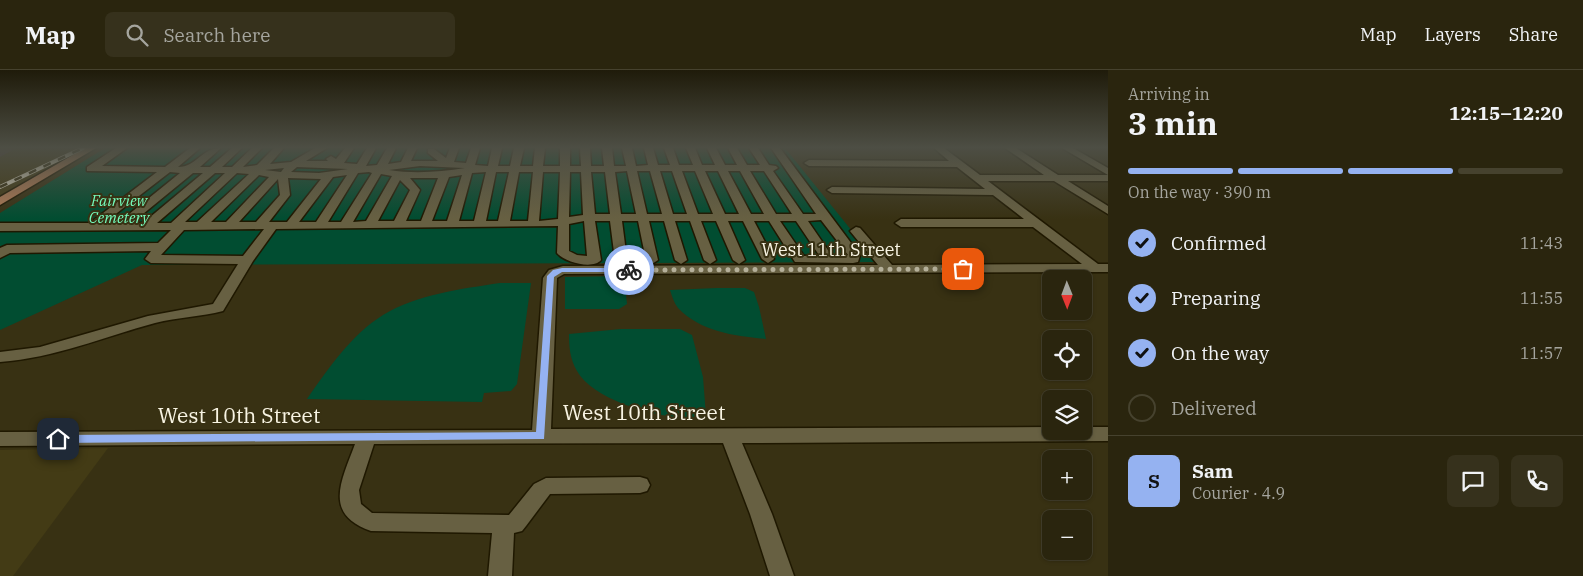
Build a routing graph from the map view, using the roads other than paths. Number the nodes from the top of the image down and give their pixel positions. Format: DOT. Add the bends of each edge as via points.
graph roads {
  1 [pos="444,171"];
  2 [pos="52,172"];
  3 [pos="165,172"];
  4 [pos="189,172"];
  5 [pos="211,172"];
  6 [pos="247,172"];
  7 [pos="248,172"];
  8 [pos="259,172"];
  9 [pos="283,172"];
  10 [pos="307,172"];
  11 [pos="324,172"];
  12 [pos="326,172"];
  13 [pos="366,172"];
  14 [pos="367,172"];
  15 [pos="402,172"];
  16 [pos="404,172"];
  17 [pos="443,172"];
  18 [pos="468,172"];
  19 [pos="487,172"];
  20 [pos="514,172"];
  21 [pos="538,172"];
  22 [pos="565,172"];
  23 [pos="586,172"];
  24 [pos="610,172"];
  25 [pos="632,172"];
  26 [pos="655,172"];
  27 [pos="676,172"];
  28 [pos="701,172"];
  29 [pos="724,172"];
  30 [pos="746,172"];
  31 [pos="769,172"];
  32 [pos="792,172"];
  33 [pos="969,172"];
  34 [pos="1046,172"];
  35 [pos="280,175"];
  36 [pos="977,178"];
  37 [pos="1056,178"];
  38 [pos="1108,178"];
  39 [pos="293,190"];
  40 [pos="415,190"];
  41 [pos="832,190"];
  42 [pos="996,192"];
  43 [pos="0,202"];
  44 [pos="1108,212"];
  45 [pos="616,217"];
  46 [pos="642,217"];
  47 [pos="669,217"];
  48 [pos="693,217"];
  49 [pos="721,217"];
  50 [pos="746,217"];
  51 [pos="772,217"];
  52 [pos="800,217"];
  53 [pos="824,217"];
  54 [pos="589,218"];
  55 [pos="564,221"];
  56 [pos="901,223"];
  57 [pos="1036,223"];
  58 [pos="425,224"];
  59 [pos="452,224"];
  60 [pos="480,224"];
  61 [pos="504,224"];
  62 [pos="533,224"];
  63 [pos="122,225"];
  64 [pos="148,225"];
  65 [pos="178,225"];
  66 [pos="202,225"];
  67 [pos="230,225"];
  68 [pos="267,225"];
  69 [pos="291,225"];
  70 [pos="320,225"];
  71 [pos="345,225"];
  72 [pos="370,225"];
  73 [pos="398,225"];
  74 [pos="0,226"];
  75 [pos="40,226"];
  76 [pos="94,226"];
  77 [pos="856,231"];
  78 [pos="160,247"];
  79 [pos="3,252"];
  80 [pos="800,259"];
  81 [pos="828,259"];
  82 [pos="247,260"];
  83 [pos="594,260"];
  84 [pos="621,260"];
  85 [pos="652,260"];
  86 [pos="680,260"];
  87 [pos="710,260"];
  88 [pos="739,260"];
  89 [pos="768,260"];
  90 [pos="1102,268"];
  91 [pos="888,269"];
  92 [pos="0,357"];
  93 [pos="1108,434"];
  94 [pos="540,436"];
  95 [pos="730,436"];
  96 [pos="367,438"];
  97 [pos="0,439"];
  98 [pos="640,485"];
  99 [pos="504,524"];
  100 [pos="500,576"];
  101 [pos="782,576"];
  1 -- 58 [label="street"];
  2 -- 43 [label="main road"];
  3 -- 76 [label="street"];
  4 -- 63 [label="street"];
  5 -- 64 [label="street"];
  6 -- 65 [label="street"];
  7 -- 66 [label="street"];
  8 -- 35 [label="street"];
  9 -- 35 [label="street"];
  10 -- 35 [label="street"];
  11 -- 39 [label="street"];
  12 -- 69 [label="street"];
  13 -- 70 [label="street"];
  14 -- 71 [label="street"];
  15 -- 72 [label="street"];
  16 -- 40 [label="street"];
  17 -- 40 [label="street"];
  18 -- 59 [label="street"];
  19 -- 60 [label="street"];
  20 -- 61 [label="street"];
  21 -- 62 [label="street"];
  22 -- 55 [label="street"];
  23 -- 54 [label="street"];
  24 -- 45 [label="street"];
  25 -- 46 [label="street"];
  26 -- 47 [label="street"];
  27 -- 48 [label="street"];
  28 -- 49 [label="street"];
  29 -- 50 [label="street"];
  30 -- 51 [label="street"];
  31 -- 52 [label="street"];
  32 -- 53 [label="street"];
  33 -- 36 [label="street"];
  34 -- 37 [label="street"];
  35 -- 39 [label="street"];
  35 -- 67 [label="street"];
  36 -- 37 [label="street"];
  36 -- 42 [label="street"];
  37 -- 38 [label="street"];
  37 -- 44 [label="street"];
  39 -- 68 [label="street"];
  40 -- 73 [label="street"];
  41 -- 42 [label="street"];
  42 -- 57 [label="street"];
  45 -- 46 [label="street"];
  45 -- 54 [label="street"];
  45 -- 84 [label="street"];
  46 -- 47 [label="street"];
  46 -- 85 [label="street"];
  47 -- 48 [label="street"];
  47 -- 86 [label="street"];
  48 -- 49 [label="street"];
  48 -- 87 [label="street"];
  49 -- 50 [label="street"];
  49 -- 88 [label="street"];
  50 -- 51 [label="street"];
  50 -- 89 [label="street"];
  51 -- 52 [label="street"];
  51 -- 80 [label="street"];
  52 -- 53 [label="street"];
  52 -- 81 [label="street"];
  53 -- 81 [label="street" via="854,255 853,259"];
  54 -- 55 [label="street"];
  54 -- 83 [label="street"];
  55 -- 62 [label="street"];
  55 -- 83 [label="street" via="563,253 579,260"];
  56 -- 57 [label="street"];
  57 -- 90 [label="street"];
  58 -- 59 [label="street"];
  58 -- 73 [label="street"];
  59 -- 60 [label="street"];
  60 -- 61 [label="street"];
  61 -- 62 [label="street"];
  63 -- 64 [label="street"];
  63 -- 76 [label="street"];
  64 -- 65 [label="street"];
  65 -- 66 [label="street"];
  65 -- 78 [label="street"];
  66 -- 67 [label="street"];
  67 -- 68 [label="street"];
  68 -- 69 [label="street"];
  68 -- 82 [label="street"];
  69 -- 70 [label="street"];
  70 -- 71 [label="street"];
  71 -- 72 [label="street"];
  72 -- 73 [label="street"];
  74 -- 75 [label="street"];
  75 -- 76 [label="street"];
  75 -- 79 [label="street"];
  77 -- 91 [label="street"];
  78 -- 79 [label="street"];
  78 -- 82 [label="street" via="152,259"];
  80 -- 81 [label="street"];
  80 -- 89 [label="street"];
  82 -- 92 [label="street" via="218,308 154,319 58,350"];
  83 -- 84 [label="street"];
  84 -- 85 [label="street"];
  85 -- 86 [label="street"];
  86 -- 87 [label="street"];
  87 -- 88 [label="street"];
  88 -- 89 [label="street"];
  90 -- 91 [label="street, West 11th Street"];
  91 -- 94 [label="street, West 11th Street" via="562,270 554,273 550,278"];
  93 -- 95 [label="street, West 10th Street"];
  94 -- 95 [label="street, West 10th Street"];
  94 -- 96 [label="street, West 10th Street"];
  95 -- 101 [label="street"];
  96 -- 97 [label="street, West 10th Street"];
  96 -- 99 [label="street" via="349,490 352,507 363,519 371,522"];
  98 -- 99 [label="street" via="546,486 520,519 514,524"];
  99 -- 100 [label="street"];
}
